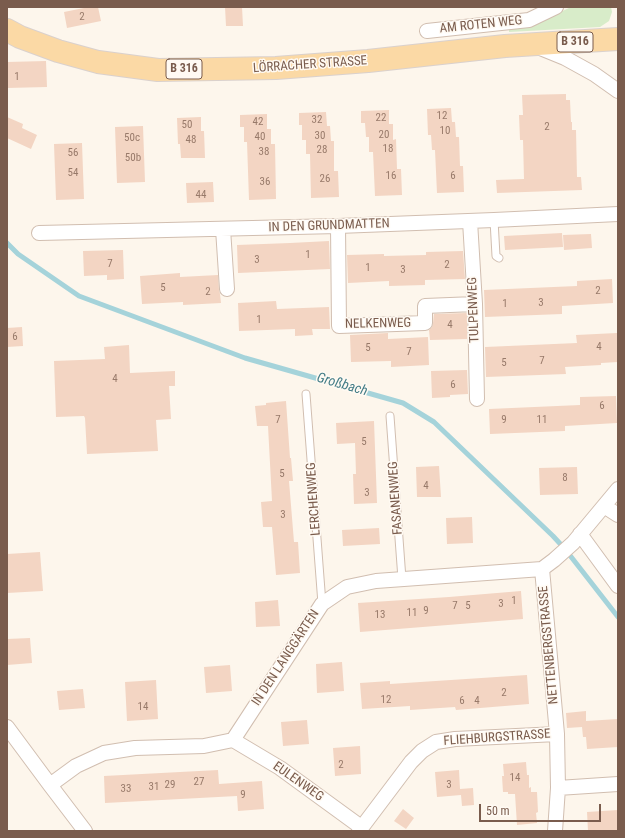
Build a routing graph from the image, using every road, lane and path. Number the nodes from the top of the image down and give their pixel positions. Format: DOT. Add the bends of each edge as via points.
graph roads {
  1 [pos="556,7"];
  2 [pos="7,30"];
  3 [pos="427,31"];
  4 [pos="618,39"];
  5 [pos="532,45"];
  6 [pos="618,91"];
  7 [pos="618,214"];
  8 [pos="494,220"];
  9 [pos="470,221"];
  10 [pos="338,226"];
  11 [pos="223,229"];
  12 [pos="39,233"];
  13 [pos="499,258"];
  14 [pos="227,289"];
  15 [pos="475,304"];
  16 [pos="306,394"];
  17 [pos="478,399"];
  18 [pos="390,416"];
  19 [pos="618,489"];
  20 [pos="604,506"];
  21 [pos="618,515"];
  22 [pos="577,538"];
  23 [pos="542,569"];
  24 [pos="402,579"];
  25 [pos="618,586"];
  26 [pos="322,604"];
  27 [pos="7,727"];
  28 [pos="557,734"];
  29 [pos="233,740"];
  30 [pos="618,784"];
  31 [pos="50,785"];
  32 [pos="558,788"];
  33 [pos="360,829"];
  34 [pos="85,831"];
  35 [pos="555,831"];
  1 -- 3 [label="street, AM ROTEN WEG" via="529,20"];
  2 -- 5 [label="main road, LÖRRACHER STRASSE / B 316" via="50,48 98,62 158,70 276,68"];
  4 -- 5 [label="main road, LÖRRACHER STRASSE / B 316"];
  5 -- 6 [label="street" via="565,58"];
  7 -- 8 [label="street, IN DEN GRUNDMATTEN"];
  8 -- 9 [label="street, IN DEN GRUNDMATTEN"];
  8 -- 13 [label="lane" via="496,256"];
  9 -- 10 [label="street, IN DEN GRUNDMATTEN"];
  9 -- 15 [label="street, TULPENWEG"];
  10 -- 11 [label="street, IN DEN GRUNDMATTEN"];
  10 -- 15 [label="street, NELKENWEG" via="340,326 425,323 425,306"];
  11 -- 12 [label="street, IN DEN GRUNDMATTEN"];
  11 -- 14 [label="street"];
  15 -- 17 [label="street, TULPENWEG"];
  16 -- 26 [label="lane, LERCHENWEG"];
  18 -- 24 [label="lane, FASANENWEG"];
  19 -- 20 [label="street, NETTENBERGSTRASSE"];
  20 -- 21 [label="street"];
  20 -- 22 [label="street, NETTENBERGSTRASSE"];
  22 -- 23 [label="street, NETTENBERGSTRASSE"];
  22 -- 25 [label="street"];
  23 -- 24 [label="street, IN DEN LANGGÄRTEN"];
  23 -- 28 [label="street, NETTENBERGSTRASSE"];
  24 -- 26 [label="street, IN DEN LANGGÄRTEN" via="346,587"];
  26 -- 29 [label="street, IN DEN LANGGÄRTEN"];
  27 -- 31 [label="street"];
  28 -- 32 [label="street, NETTENBERGSTRASSE"];
  28 -- 33 [label="street, FLIEHBURGSTRASSE" via="455,738 436,742 411,762"];
  29 -- 31 [label="street" via="204,746 135,748 104,752 76,766"];
  29 -- 33 [label="street, EULENWEG" via="280,768"];
  30 -- 32 [label="street"];
  31 -- 34 [label="street"];
  32 -- 35 [label="street, NETTENBERGSTRASSE"];
}
